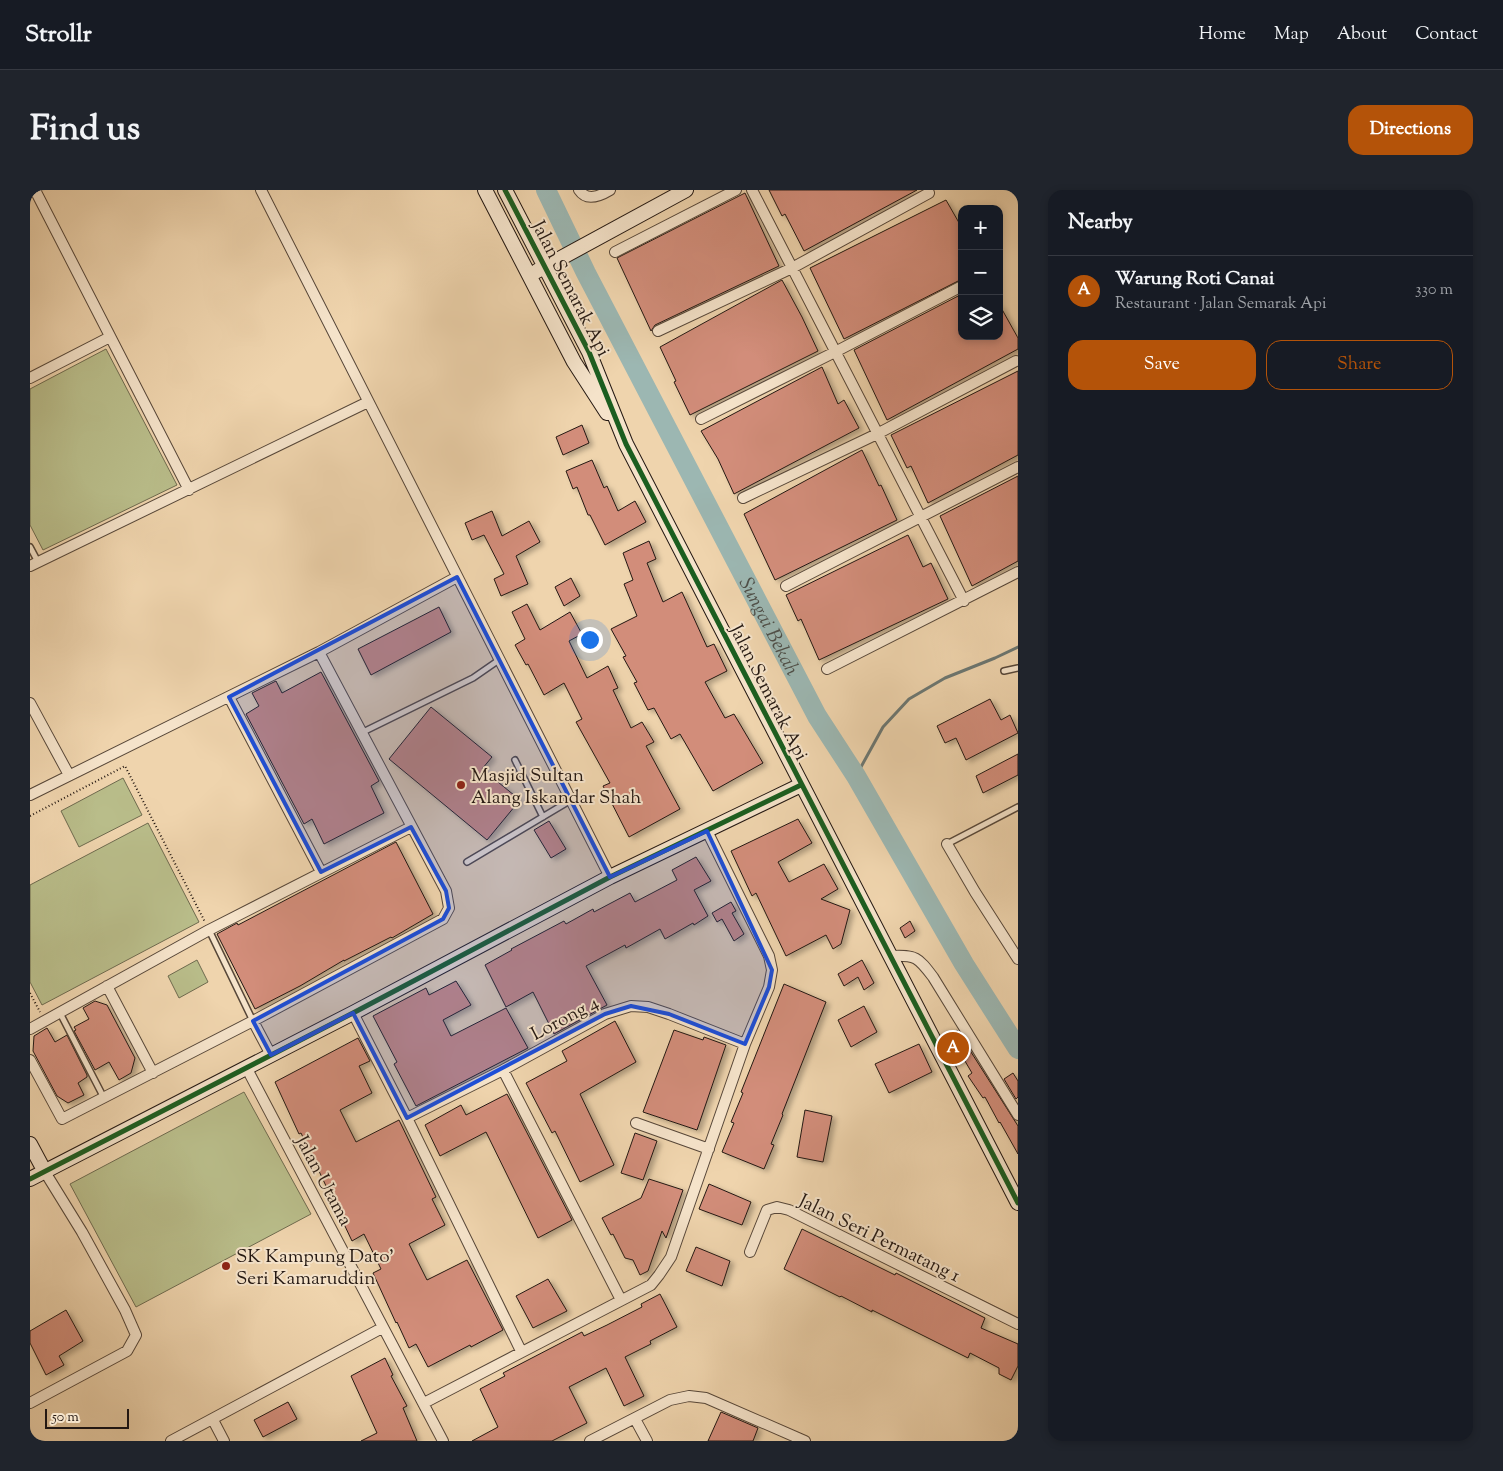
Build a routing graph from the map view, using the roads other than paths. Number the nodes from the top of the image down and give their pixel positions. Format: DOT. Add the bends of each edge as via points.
graph roads {
  1 [pos="35,190"];
  2 [pos="261,190"];
  3 [pos="485,190"];
  4 [pos="505,190"];
  5 [pos="579,190"];
  6 [pos="610,190"];
  7 [pos="686,190"];
  8 [pos="736,190"];
  9 [pos="752,190"];
  10 [pos="929,193"];
  11 [pos="615,252"];
  12 [pos="545,267"];
  13 [pos="792,268"];
  14 [pos="529,276"];
  15 [pos="958,288"];
  16 [pos="658,330"];
  17 [pos="110,337"];
  18 [pos="835,352"];
  19 [pos="1016,362"];
  20 [pos="30,378"];
  21 [pos="368,402"];
  22 [pos="702,419"];
  23 [pos="877,434"];
  24 [pos="626,444"];
  25 [pos="1018,467"];
  26 [pos="189,490"];
  27 [pos="743,498"];
  28 [pos="920,517"];
  29 [pos="30,547"];
  30 [pos="34,564"];
  31 [pos="1018,572"];
  32 [pos="457,577"];
  33 [pos="786,586"];
  34 [pos="964,601"];
  35 [pos="319,652"];
  36 [pos="500,660"];
  37 [pos="1018,668"];
  38 [pos="827,669"];
  39 [pos="1004,671"];
  40 [pos="229,697"];
  41 [pos="30,703"];
  42 [pos="361,733"];
  43 [pos="515,760"];
  44 [pos="69,775"];
  45 [pos="801,785"];
  46 [pos="30,795"];
  47 [pos="572,800"];
  48 [pos="1018,807"];
  49 [pos="543,817"];
  50 [pos="411,828"];
  51 [pos="707,831"];
  52 [pos="947,844"];
  53 [pos="467,862"];
  54 [pos="321,872"];
  55 [pos="610,877"];
  56 [pos="209,930"];
  57 [pos="891,956"];
  58 [pos="1018,959"];
  59 [pos="107,986"];
  60 [pos="60,1012"];
  61 [pos="353,1013"];
  62 [pos="253,1021"];
  63 [pos="30,1029"];
  64 [pos="745,1044"];
  65 [pos="271,1055"];
  66 [pos="30,1060"];
  67 [pos="246,1067"];
  68 [pos="503,1070"];
  69 [pos="153,1073"];
  70 [pos="104,1098"];
  71 [pos="1018,1115"];
  72 [pos="407,1118"];
  73 [pos="636,1123"];
  74 [pos="30,1144"];
  75 [pos="708,1149"];
  76 [pos="45,1172"];
  77 [pos="30,1180"];
  78 [pos="1018,1203"];
  79 [pos="750,1252"];
  80 [pos="621,1300"];
  81 [pos="1018,1324"];
  82 [pos="382,1328"];
  83 [pos="521,1351"];
  84 [pos="30,1403"];
  85 [pos="424,1403"];
  86 [pos="635,1418"];
  87 [pos="213,1420"];
  88 [pos="171,1441"];
  89 [pos="224,1441"];
  90 [pos="443,1441"];
  91 [pos="590,1441"];
  92 [pos="647,1441"];
  93 [pos="805,1441"];
  1 -- 17 [label="street"];
  2 -- 21 [label="street"];
  3 -- 14 [label="street, Jalan Semarak Api"];
  4 -- 12 [label="street, Jalan Semarak Api"];
  5 -- 6 [label="street" via="588,197"];
  7 -- 12 [label="street"];
  8 -- 11 [label="street"];
  9 -- 13 [label="street"];
  10 -- 13 [label="street"];
  12 -- 14 [label="street"];
  12 -- 24 [label="street, Jalan Semarak Api" via="589,352"];
  13 -- 16 [label="street"];
  13 -- 18 [label="street"];
  14 -- 24 [label="street, Jalan Semarak Api" via="574,362"];
  15 -- 18 [label="street"];
  17 -- 20 [label="street"];
  17 -- 26 [label="street"];
  18 -- 22 [label="street"];
  18 -- 23 [label="street"];
  19 -- 23 [label="street"];
  21 -- 26 [label="street"];
  21 -- 32 [label="street"];
  23 -- 27 [label="street"];
  23 -- 28 [label="street"];
  24 -- 45 [label="street, Jalan Semarak Api"];
  25 -- 28 [label="street"];
  26 -- 30 [label="street"];
  28 -- 33 [label="street"];
  28 -- 34 [label="street"];
  29 -- 30 [label="lane"];
  31 -- 34 [label="street"];
  32 -- 35 [label="street"];
  32 -- 36 [label="street"];
  34 -- 38 [label="street"];
  35 -- 40 [label="street"];
  35 -- 42 [label="street"];
  36 -- 42 [label="lane" via="473,678"];
  36 -- 47 [label="street"];
  37 -- 39 [label="lane"];
  40 -- 44 [label="street"];
  40 -- 54 [label="street"];
  41 -- 44 [label="street"];
  42 -- 50 [label="street"];
  43 -- 49 [label="lane"];
  44 -- 46 [label="street"];
  45 -- 51 [label="street"];
  45 -- 57 [label="street, Jalan Semarak Api"];
  47 -- 49 [label="lane"];
  47 -- 55 [label="street"];
  48 -- 52 [label="lane"];
  49 -- 53 [label="lane"];
  50 -- 54 [label="street"];
  50 -- 62 [label="street" via="446,891 449,908 443,919"];
  51 -- 55 [label="street"];
  51 -- 64 [label="street" via="769,956 772,970 769,987"];
  52 -- 58 [label="street"];
  54 -- 56 [label="street"];
  55 -- 61 [label="street"];
  56 -- 59 [label="street"];
  56 -- 62 [label="lane"];
  57 -- 71 [label="street" via="911,955 922,963"];
  57 -- 78 [label="street, Jalan Semarak Api"];
  59 -- 60 [label="street"];
  59 -- 69 [label="street"];
  60 -- 63 [label="street"];
  60 -- 70 [label="lane"];
  61 -- 65 [label="street"];
  61 -- 72 [label="street"];
  62 -- 65 [label="street"];
  62 -- 69 [label="street"];
  64 -- 68 [label="street, Lorong 4" via="669,1014 632,1006 605,1014"];
  64 -- 75 [label="street"];
  65 -- 67 [label="street"];
  66 -- 70 [label="street" via="62,1118"];
  67 -- 76 [label="street"];
  67 -- 82 [label="street, Jalan Utama"];
  68 -- 72 [label="street, Lorong 4"];
  68 -- 80 [label="street"];
  69 -- 70 [label="street"];
  72 -- 83 [label="street"];
  73 -- 75 [label="street"];
  74 -- 76 [label="street"];
  75 -- 80 [label="street" via="671,1257 651,1285"];
  76 -- 77 [label="street"];
  76 -- 84 [label="street" via="82,1232 136,1335 127,1351"];
  79 -- 81 [label="street, Jalan Seri Permatang 1" via="767,1210 777,1207 789,1210"];
  80 -- 83 [label="street"];
  82 -- 85 [label="street, Jalan Utama"];
  82 -- 87 [label="street"];
  83 -- 85 [label="street"];
  85 -- 90 [label="street, Jalan Utama"];
  86 -- 91 [label="street"];
  86 -- 92 [label="street"];
  86 -- 93 [label="street" via="670,1400 689,1396 706,1398"];
  87 -- 88 [label="street"];
  87 -- 89 [label="street"];
}
